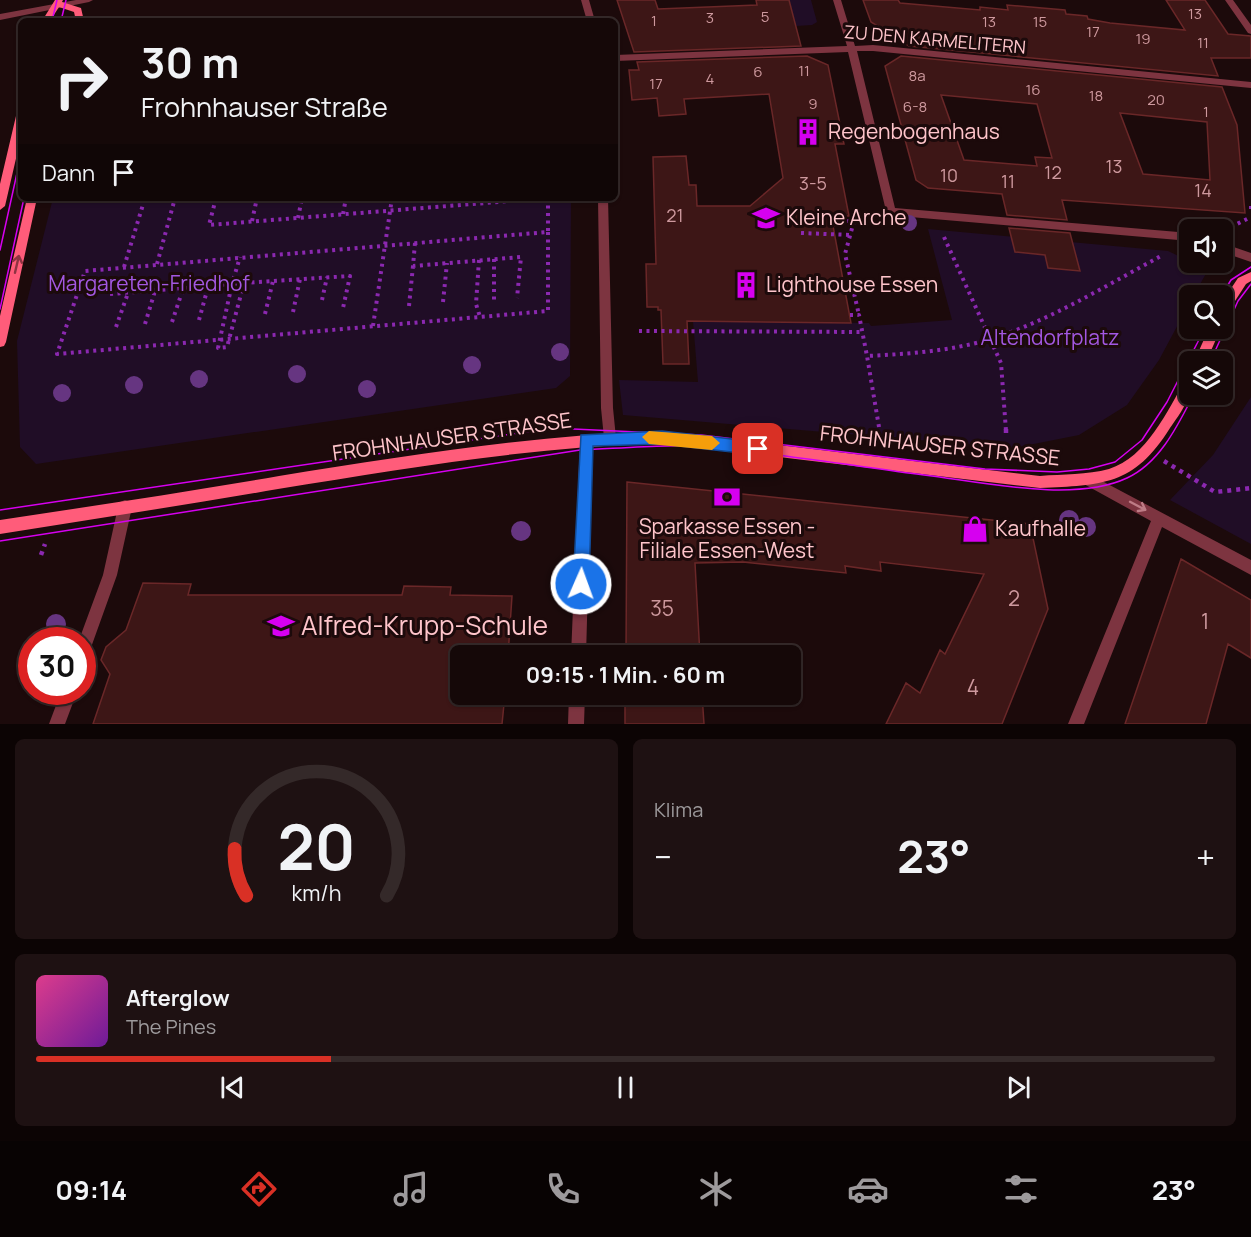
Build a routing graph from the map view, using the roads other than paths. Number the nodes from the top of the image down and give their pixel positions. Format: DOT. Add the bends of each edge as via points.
graph roads {
  1 [pos="89,0"];
  2 [pos="585,0"];
  3 [pos="837,0"];
  4 [pos="1229,0"];
  5 [pos="59,2"];
  6 [pos="0,17"];
  7 [pos="48,18"];
  8 [pos="79,18"];
  9 [pos="590,18"];
  10 [pos="1251,31"];
  11 [pos="851,48"];
  12 [pos="618,58"];
  13 [pos="1250,89"];
  14 [pos="18,129"];
  15 [pos="31,201"];
  16 [pos="603,201"];
  17 [pos="0,206"];
  18 [pos="1179,236"];
  19 [pos="1233,251"];
  20 [pos="1251,258"];
  21 [pos="1251,276"];
  22 [pos="1233,295"];
  23 [pos="0,342"];
  24 [pos="1179,400"];
  25 [pos="610,438"];
  26 [pos="586,440"];
  27 [pos="1087,479"];
  28 [pos="125,507"];
  29 [pos="1159,517"];
  30 [pos="0,527"];
  31 [pos="1251,568"];
  32 [pos="91,627"];
  33 [pos="578,645"];
  34 [pos="64,705"];
  35 [pos="577,705"];
  36 [pos="57,724"];
  37 [pos="576,724"];
  38 [pos="1076,724"];
  1 -- 5 [label="street"];
  2 -- 9 [label="street"];
  3 -- 11 [label="street"];
  4 -- 10 [label="street"];
  5 -- 6 [label="street"];
  5 -- 7 [label="main road"];
  5 -- 8 [label="main road" via="78,10"];
  11 -- 12 [label="street, ZU DEN KARMELITERN"];
  11 -- 13 [label="street, ZU DEN KARMELITERN"];
  11 -- 18 [label="street" via="891,212"];
  14 -- 17 [label="main road"];
  23 -- 15 [label="main road, one-way"];
  16 -- 25 [label="street"];
  19 -- 20 [label="street"];
  21 -- 22 [label="main road" via="1242,281"];
  24 -- 27 [label="main road, FROHNHAUSER STRASSE" via="1146,451 1122,470"];
  25 -- 26 [label="main road, FROHNHAUSER STRASSE"];
  25 -- 27 [label="main road, FROHNHAUSER STRASSE" via="662,437 1040,482"];
  26 -- 28 [label="main road, FROHNHAUSER STRASSE" via="505,448"];
  26 -- 33 [label="street"];
  27 -- 29 [label="street, one-way"];
  28 -- 30 [label="main road, FROHNHAUSER STRASSE"];
  28 -- 32 [label="street" via="110,575"];
  29 -- 31 [label="street"];
  29 -- 38 [label="street"];
  34 -- 36 [label="street"];
  35 -- 37 [label="street"];
}
